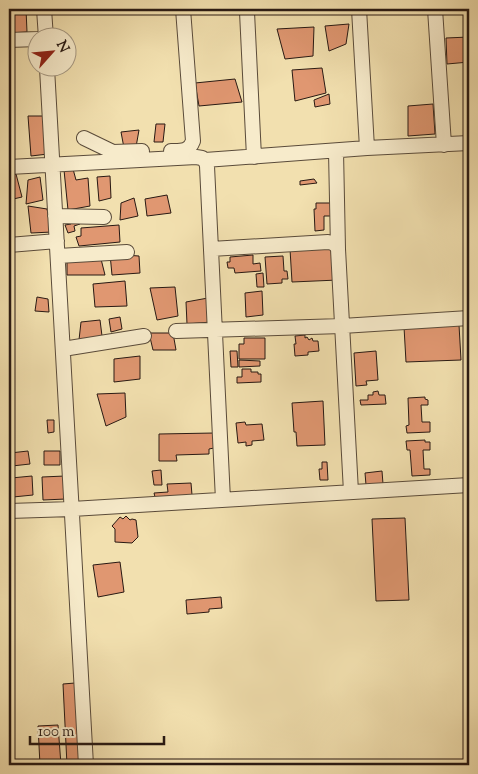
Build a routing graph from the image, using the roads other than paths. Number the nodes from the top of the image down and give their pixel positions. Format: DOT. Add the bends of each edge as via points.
graph roads {
  1 [pos="44,9"];
  2 [pos="183,9"];
  3 [pos="359,9"];
  4 [pos="435,9"];
  5 [pos="247,12"];
  6 [pos="45,28"];
  7 [pos="28,39"];
  8 [pos="9,40"];
  9 [pos="48,78"];
  10 [pos="84,138"];
  11 [pos="469,143"];
  12 [pos="444,145"];
  13 [pos="367,148"];
  14 [pos="336,151"];
  15 [pos="254,157"];
  16 [pos="205,160"];
  17 [pos="52,165"];
  18 [pos="9,167"];
  19 [pos="55,216"];
  20 [pos="104,216"];
  21 [pos="57,241"];
  22 [pos="9,245"];
  23 [pos="211,249"];
  24 [pos="338,249"];
  25 [pos="127,252"];
  26 [pos="58,256"];
  27 [pos="469,318"];
  28 [pos="342,326"];
  29 [pos="215,329"];
  30 [pos="176,331"];
  31 [pos="144,336"];
  32 [pos="63,348"];
  33 [pos="469,485"];
  34 [pos="351,492"];
  35 [pos="224,500"];
  36 [pos="72,509"];
  37 [pos="9,511"];
  38 [pos="86,765"];
  1 -- 6 [label="street"];
  2 -- 10 [label="street" via="192,145 183,151 113,152"];
  3 -- 13 [label="street"];
  4 -- 12 [label="street"];
  5 -- 15 [label="street"];
  7 -- 8 [label="street"];
  9 -- 17 [label="street"];
  11 -- 12 [label="street"];
  12 -- 13 [label="street"];
  13 -- 14 [label="street"];
  14 -- 15 [label="street"];
  14 -- 24 [label="street"];
  15 -- 16 [label="street"];
  16 -- 17 [label="street"];
  16 -- 23 [label="street"];
  17 -- 18 [label="street"];
  17 -- 19 [label="street"];
  19 -- 20 [label="street"];
  19 -- 21 [label="street"];
  21 -- 22 [label="street"];
  21 -- 26 [label="street"];
  23 -- 24 [label="street" via="328,242"];
  23 -- 29 [label="street"];
  24 -- 28 [label="street"];
  25 -- 26 [label="street"];
  26 -- 32 [label="street"];
  27 -- 28 [label="street"];
  28 -- 29 [label="street"];
  28 -- 34 [label="street"];
  29 -- 30 [label="street"];
  29 -- 35 [label="street"];
  31 -- 32 [label="street"];
  32 -- 36 [label="street"];
  33 -- 34 [label="street"];
  34 -- 35 [label="street"];
  35 -- 36 [label="street"];
  36 -- 37 [label="street"];
  36 -- 38 [label="street"];
}
